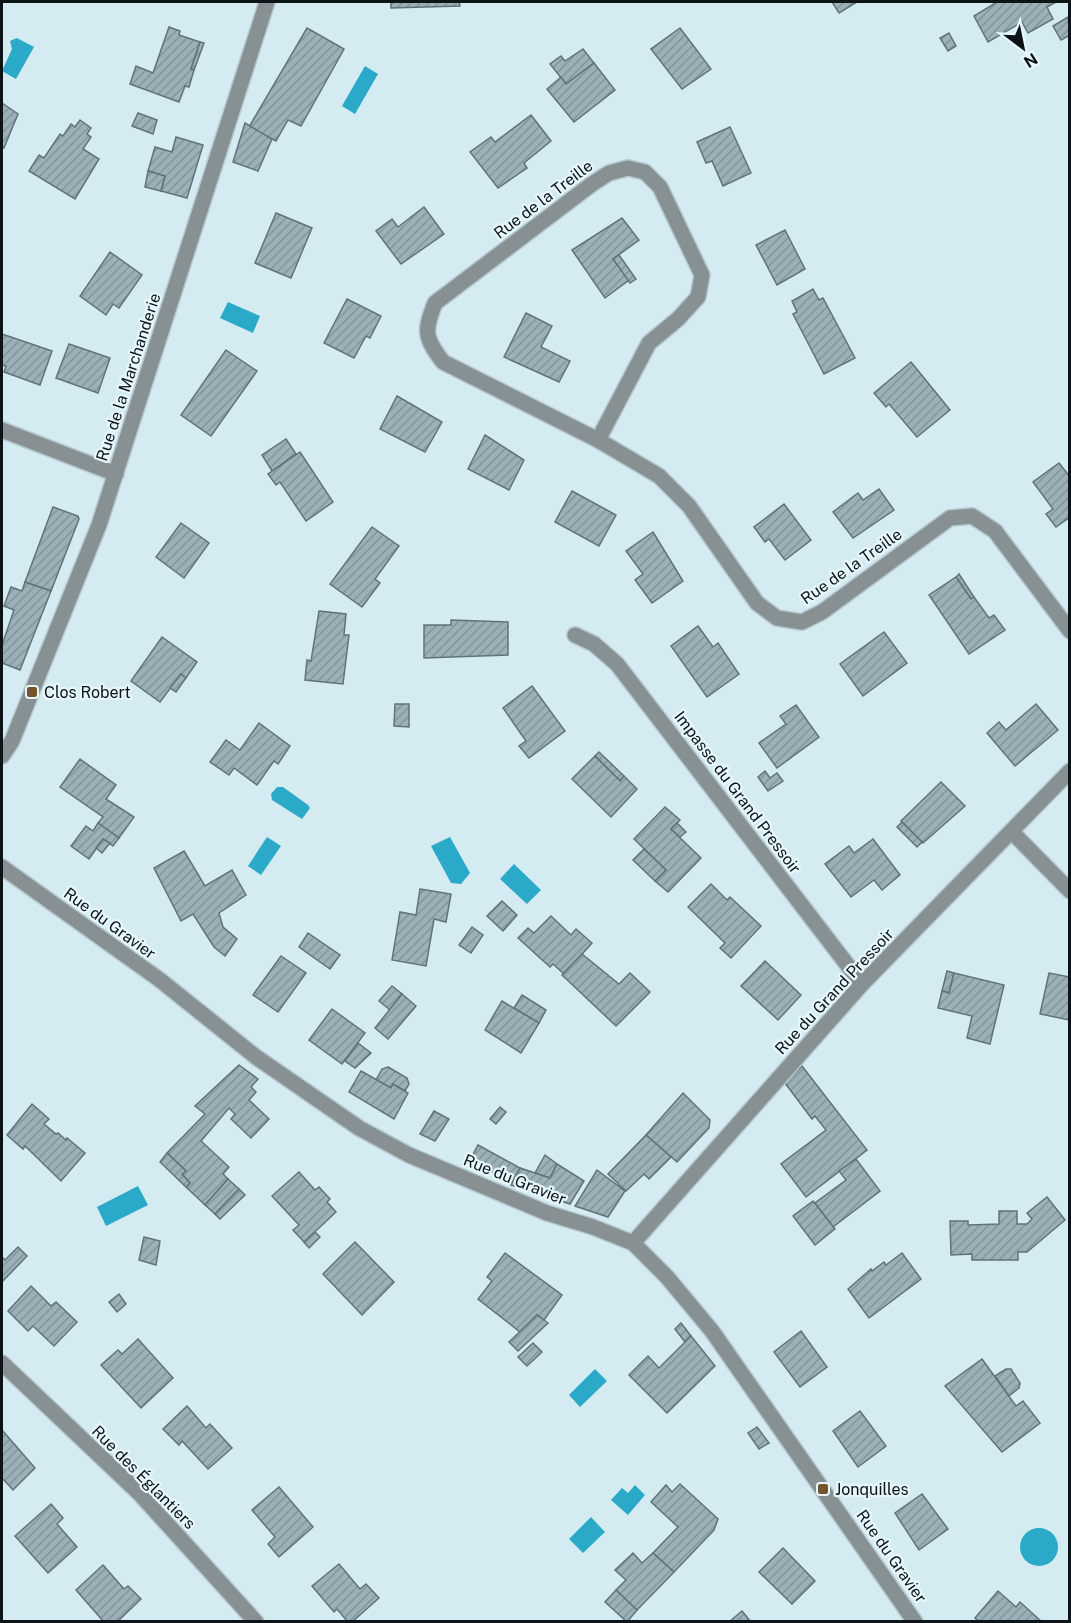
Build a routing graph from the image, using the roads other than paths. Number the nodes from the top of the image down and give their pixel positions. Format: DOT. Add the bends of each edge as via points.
graph roads {
  1 [pos="267,2"];
  2 [pos="2,430"];
  3 [pos="598,440"];
  4 [pos="116,474"];
  5 [pos="1070,631"];
  6 [pos="575,635"];
  7 [pos="2,756"];
  8 [pos="1070,771"];
  9 [pos="1012,832"];
  10 [pos="2,867"];
  11 [pos="1070,891"];
  12 [pos="862,984"];
  13 [pos="633,1243"];
  14 [pos="2,1363"];
  15 [pos="911,1620"];
  16 [pos="256,1622"];
  1 -- 4 [label="street, Rue de la Marchanderie"];
  2 -- 4 [label="street"];
  3 -- 3 [label="street, Rue de la Treille" via="443,362 429,343 426,326 435,303 601,178 628,168 645,172 660,187 702,275 698,297 649,343"];
  3 -- 5 [label="street, Rue de la Treille" via="660,476 689,506 758,603 777,618 802,622 812,617 950,518 972,516 995,531"];
  4 -- 7 [label="street, Rue de la Marchanderie" via="32,692"];
  6 -- 12 [label="street, Impasse du Grand Pressoir" via="594,644 617,664"];
  8 -- 9 [label="street, Rue du Grand Pressoir"];
  9 -- 11 [label="street"];
  9 -- 12 [label="street, Rue du Grand Pressoir"];
  10 -- 13 [label="street, Rue du Gravier" via="160,980 256,1057 359,1128 420,1160"];
  12 -- 13 [label="street, Rue du Grand Pressoir"];
  13 -- 15 [label="street, Rue du Gravier" via="712,1331"];
  14 -- 16 [label="street, Rue des Églantiers" via="139,1493"];
}
